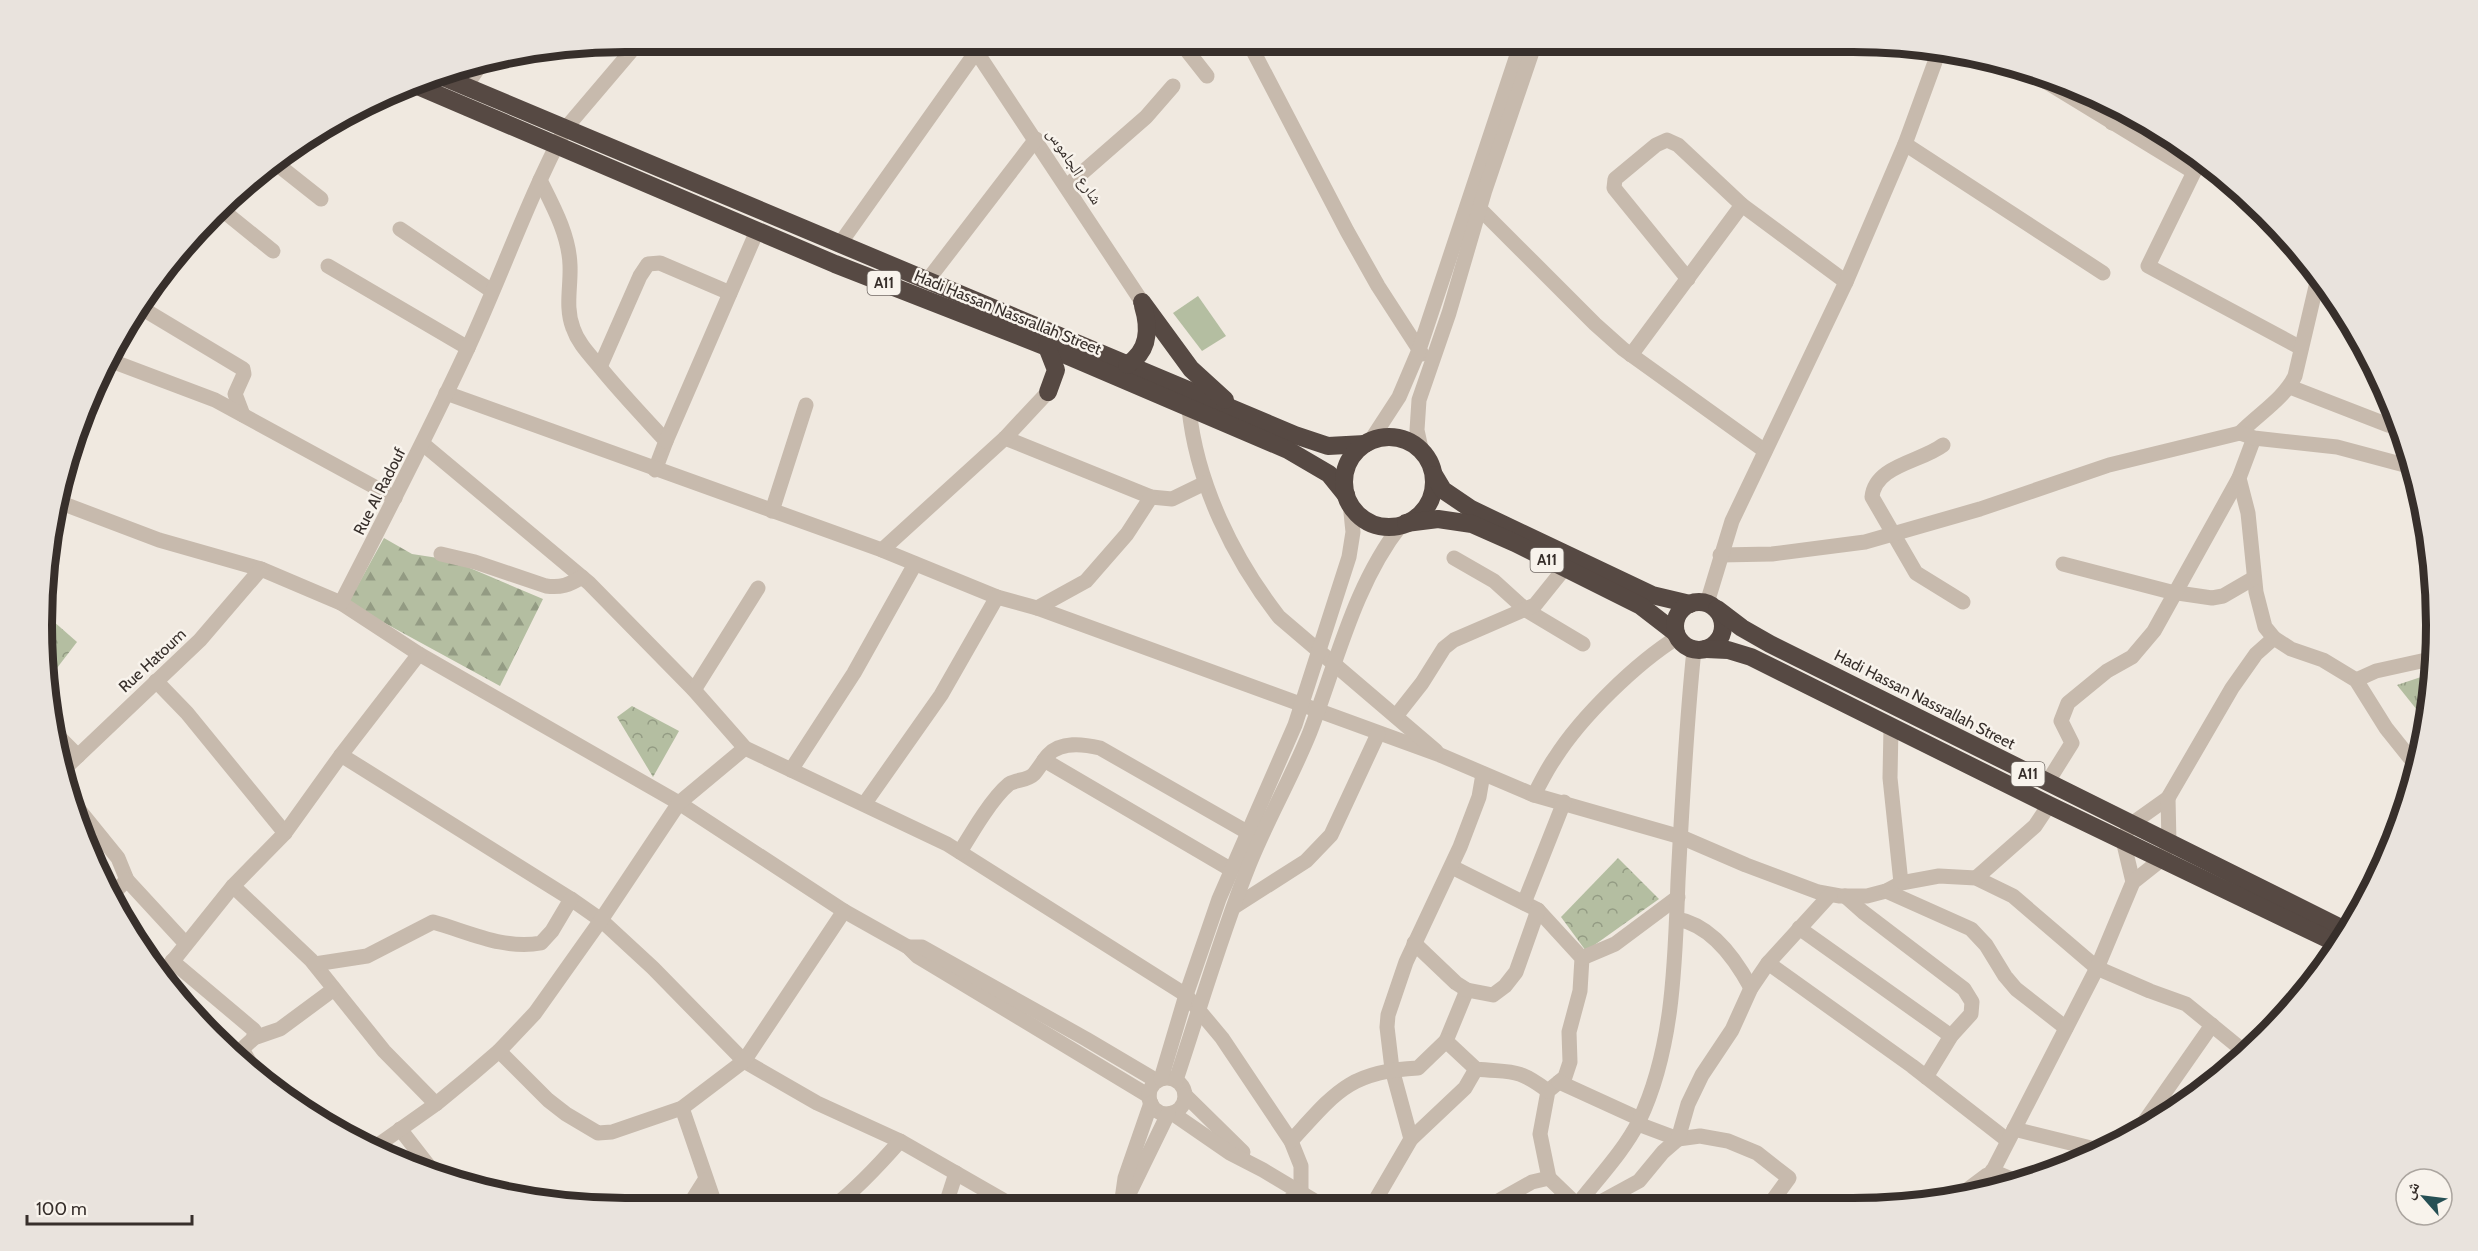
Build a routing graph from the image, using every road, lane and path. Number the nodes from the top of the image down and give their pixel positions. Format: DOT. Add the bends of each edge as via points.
graph roads {
  1 [pos="631,52"];
  2 [pos="971,52"];
  3 [pos="980,52"];
  4 [pos="1188,52"];
  5 [pos="1254,52"];
  6 [pos="1518,52"];
  7 [pos="1532,52"];
  8 [pos="1936,59"];
  9 [pos="475,73"];
  10 [pos="1206,76"];
  11 [pos="451,80"];
  12 [pos="466,86"];
  13 [pos="1173,86"];
  14 [pos="426,89"];
  15 [pos="2064,93"];
  16 [pos="2115,117"];
  17 [pos="2112,123"];
  18 [pos="561,137"];
  19 [pos="1036,139"];
  20 [pos="1905,144"];
  21 [pos="2182,157"];
  22 [pos="281,168"];
  23 [pos="2197,168"];
  24 [pos="540,180"];
  25 [pos="1067,186"];
  26 [pos="321,199"];
  27 [pos="1742,205"];
  28 [pos="1480,209"];
  29 [pos="227,214"];
  30 [pos="400,229"];
  31 [pos="757,231"];
  32 [pos="839,245"];
  33 [pos="273,251"];
  34 [pos="328,266"];
  35 [pos="2103,273"];
  36 [pos="1688,279"];
  37 [pos="927,281"];
  38 [pos="1846,282"];
  39 [pos="2315,289"];
  40 [pos="492,291"];
  41 [pos="730,294"];
  42 [pos="1142,302"];
  43 [pos="146,311"];
  44 [pos="1047,347"];
  45 [pos="468,348"];
  46 [pos="2301,348"];
  47 [pos="1419,350"];
  48 [pos="1631,355"];
  49 [pos="117,363"];
  50 [pos="1431,363"];
  51 [pos="1087,364"];
  52 [pos="1127,364"];
  53 [pos="600,367"];
  54 [pos="2290,387"];
  55 [pos="446,393"];
  56 [pos="1048,393"];
  57 [pos="806,405"];
  58 [pos="1189,410"];
  59 [pos="1243,414"];
  60 [pos="243,415"];
  61 [pos="2389,425"];
  62 [pos="2247,435"];
  63 [pos="1005,438"];
  64 [pos="666,441"];
  65 [pos="1368,442"];
  66 [pos="423,444"];
  67 [pos="1943,445"];
  68 [pos="1765,452"];
  69 [pos="1422,453"];
  70 [pos="2402,463"];
  71 [pos="655,470"];
  72 [pos="1434,476"];
  73 [pos="2239,478"];
  74 [pos="1205,483"];
  75 [pos="1151,497"];
  76 [pos="395,498"];
  77 [pos="1348,499"];
  78 [pos="65,510"];
  79 [pos="772,512"];
  80 [pos="1404,524"];
  81 [pos="1894,534"];
  82 [pos="882,550"];
  83 [pos="441,554"];
  84 [pos="1720,555"];
  85 [pos="1454,558"];
  86 [pos="915,564"];
  87 [pos="2063,564"];
  88 [pos="261,569"];
  89 [pos="1564,569"];
  90 [pos="582,577"];
  91 [pos="2254,578"];
  92 [pos="758,588"];
  93 [pos="2176,593"];
  94 [pos="997,597"];
  95 [pos="1963,602"];
  96 [pos="341,603"];
  97 [pos="1704,605"];
  98 [pos="1037,608"];
  99 [pos="1526,610"];
  100 [pos="1677,635"];
  101 [pos="2274,638"];
  102 [pos="1583,644"];
  103 [pos="1317,650"];
  104 [pos="1700,650"];
  105 [pos="419,654"];
  106 [pos="2424,660"];
  107 [pos="1335,664"];
  108 [pos="2356,680"];
  109 [pos="156,681"];
  110 [pos="694,690"];
  111 [pos="1301,704"];
  112 [pos="1318,711"];
  113 [pos="1396,716"];
  114 [pos="1891,727"];
  115 [pos="1378,734"];
  116 [pos="65,743"];
  117 [pos="745,748"];
  118 [pos="341,755"];
  119 [pos="1440,755"];
  120 [pos="78,756"];
  121 [pos="2410,757"];
  122 [pos="1044,760"];
  123 [pos="70,764"];
  124 [pos="792,770"];
  125 [pos="1483,774"];
  126 [pos="2047,783"];
  127 [pos="1534,795"];
  128 [pos="2168,798"];
  129 [pos="1564,802"];
  130 [pos="679,803"];
  131 [pos="865,803"];
  132 [pos="2049,805"];
  133 [pos="86,819"];
  134 [pos="1247,832"];
  135 [pos="2127,832"];
  136 [pos="285,833"];
  137 [pos="1681,837"];
  138 [pos="2165,851"];
  139 [pos="960,852"];
  140 [pos="1452,867"];
  141 [pos="1230,869"];
  142 [pos="1976,878"];
  143 [pos="127,880"];
  144 [pos="2133,882"];
  145 [pos="1901,884"];
  146 [pos="233,886"];
  147 [pos="117,889"];
  148 [pos="1886,891"];
  149 [pos="1838,895"];
  150 [pos="1678,897"];
  151 [pos="571,899"];
  152 [pos="1524,903"];
  153 [pos="1233,907"];
  154 [pos="844,910"];
  155 [pos="1538,910"];
  156 [pos="1677,919"];
  157 [pos="601,920"];
  158 [pos="1799,928"];
  159 [pos="2339,928"];
  160 [pos="2331,940"];
  161 [pos="1414,943"];
  162 [pos="186,944"];
  163 [pos="908,947"];
  164 [pos="1582,958"];
  165 [pos="172,961"];
  166 [pos="1768,963"];
  167 [pos="315,964"];
  168 [pos="167,968"];
  169 [pos="2097,968"];
  170 [pos="1751,988"];
  171 [pos="334,989"];
  172 [pos="1467,990"];
  173 [pos="1186,995"];
  174 [pos="1199,1007"];
  175 [pos="2212,1025"];
  176 [pos="2066,1028"];
  177 [pos="1951,1036"];
  178 [pos="254,1038"];
  179 [pos="1446,1041"];
  180 [pos="2239,1048"];
  181 [pos="240,1049"];
  182 [pos="499,1051"];
  183 [pos="744,1061"];
  184 [pos="1392,1069"];
  185 [pos="1476,1069"];
  186 [pos="1926,1077"];
  187 [pos="1165,1080"];
  188 [pos="1554,1086"];
  189 [pos="1185,1095"];
  190 [pos="1150,1100"];
  191 [pos="436,1104"];
  192 [pos="682,1108"];
  193 [pos="1170,1113"];
  194 [pos="2148,1116"];
  195 [pos="1639,1121"];
  196 [pos="400,1129"];
  197 [pos="2011,1134"];
  198 [pos="1411,1139"];
  199 [pos="1678,1139"];
  200 [pos="1291,1141"];
  201 [pos="900,1142"];
  202 [pos="381,1143"];
  203 [pos="2088,1147"];
  204 [pos="426,1162"];
  205 [pos="1263,1170"];
  206 [pos="1992,1171"];
  207 [pos="956,1173"];
  208 [pos="2007,1177"];
  209 [pos="1549,1178"];
  210 [pos="705,1180"];
  211 [pos="1987,1182"];
  212 [pos="1974,1185"];
  213 [pos="1301,1193"];
  214 [pos="694,1198"];
  215 [pos="712,1198"];
  216 [pos="843,1198"];
  217 [pos="948,1198"];
  218 [pos="999,1198"];
  219 [pos="1123,1198"];
  220 [pos="1126,1198"];
  221 [pos="1293,1198"];
  222 [pos="1309,1198"];
  223 [pos="1377,1198"];
  224 [pos="1504,1198"];
  225 [pos="1570,1198"];
  226 [pos="1582,1198"];
  227 [pos="1607,1198"];
  228 [pos="1774,1198"];
  1 -- 18 [label="street, Rue Al Radouf"];
  2 -- 32 [label="street"];
  3 -- 19 [label="street, شارع الجاموس"];
  4 -- 10 [label="street"];
  5 -- 47 [label="street" via="1347,231"];
  6 -- 47 [label="street"];
  7 -- 28 [label="street"];
  8 -- 20 [label="street"];
  9 -- 12 [label="street"];
  11 -- 12 [label="highway, Hadi Hassan Nassrallah Street / A11"];
  12 -- 18 [label="highway, Hadi Hassan Nassrallah Street / A11"];
  13 -- 25 [label="street" via="1146,117"];
  14 -- 18 [label="highway, Hadi Hassan Nassrallah Street / A11"];
  15 -- 17 [label="street"];
  16 -- 17 [label="street"];
  17 -- 21 [label="street"];
  18 -- 24 [label="street, Rue Al Radouf"];
  18 -- 31 [label="highway, Hadi Hassan Nassrallah Street / A11"];
  18 -- 32 [label="highway, Hadi Hassan Nassrallah Street / A11"];
  19 -- 25 [label="street, شارع الجاموس"];
  19 -- 37 [label="street"];
  20 -- 35 [label="street"];
  20 -- 38 [label="street"];
  22 -- 26 [label="street"];
  23 -- 46 [label="street" via="2148,266"];
  24 -- 40 [label="street, Rue Al Radouf"];
  24 -- 53 [label="street" via="567,246 568,302 573,329"];
  25 -- 42 [label="street, شارع الجاموس"];
  27 -- 36 [label="street"];
  27 -- 36 [label="street" via="1678,145 1667,140 1615,179 1614,188"];
  27 -- 38 [label="street"];
  28 -- 48 [label="street"];
  28 -- 50 [label="street"];
  29 -- 33 [label="street"];
  30 -- 40 [label="street"];
  31 -- 41 [label="street"];
  31 -- 44 [label="highway, Hadi Hassan Nassrallah Street / A11"];
  32 -- 37 [label="highway, Hadi Hassan Nassrallah Street / A11"];
  34 -- 45 [label="street"];
  36 -- 48 [label="street"];
  37 -- 52 [label="highway, Hadi Hassan Nassrallah Street / A11"];
  38 -- 68 [label="street"];
  39 -- 46 [label="street"];
  40 -- 45 [label="street, Rue Al Radouf"];
  41 -- 53 [label="street" via="660,263 648,264"];
  41 -- 64 [label="street"];
  42 -- 52 [label="highway" via="1147,320 1146,340 1139,355"];
  42 -- 59 [label="highway" via="1191,369"];
  43 -- 60 [label="street" via="243,369 235,394"];
  44 -- 51 [label="highway, Hadi Hassan Nassrallah Street / A11"];
  44 -- 56 [label="highway" via="1056,370"];
  45 -- 55 [label="street, Rue Al Radouf"];
  46 -- 54 [label="street"];
  47 -- 50 [label="street"];
  47 -- 65 [label="street" via="1399,397"];
  48 -- 68 [label="street"];
  49 -- 60 [label="street" via="205,396"];
  50 -- 69 [label="street" via="1418,411"];
  51 -- 56 [label="highway"];
  51 -- 58 [label="highway, Hadi Hassan Nassrallah Street / A11"];
  52 -- 59 [label="highway, Hadi Hassan Nassrallah Street / A11"];
  53 -- 64 [label="street"];
  54 -- 61 [label="street"];
  54 -- 62 [label="street"];
  55 -- 66 [label="street, Rue Al Radouf"];
  55 -- 71 [label="street"];
  56 -- 63 [label="street"];
  57 -- 79 [label="street"];
  58 -- 74 [label="street"];
  58 -- 77 [label="highway, Hadi Hassan Nassrallah Street / A11" via="1308,460 1329,474"];
  59 -- 65 [label="highway, Hadi Hassan Nassrallah Street / A11" via="1318,444 1336,447"];
  60 -- 76 [label="street"];
  62 -- 70 [label="street" via="2337,447"];
  62 -- 73 [label="street"];
  62 -- 81 [label="street" via="2109,465"];
  63 -- 75 [label="street"];
  63 -- 82 [label="street"];
  64 -- 71 [label="street"];
  65 -- 69 [label="highway, A11" via="1400,438"];
  65 -- 77 [label="highway" via="1354,454 1347,467 1344,481"];
  66 -- 76 [label="street, Rue Al Radouf"];
  66 -- 90 [label="street"];
  67 -- 81 [label="street" via="1888,473 1873,486 1872,497"];
  68 -- 84 [label="street"];
  69 -- 72 [label="highway, A11"];
  71 -- 79 [label="street"];
  72 -- 80 [label="highway" via="1430,500 1420,514"];
  72 -- 97 [label="highway, Hadi Hassan Nassrallah Street / A11" via="1443,490 1471,510 1652,595"];
  73 -- 91 [label="street" via="2251,531"];
  73 -- 93 [label="street"];
  74 -- 75 [label="street" via="1172,499"];
  74 -- 103 [label="street" via="1228,534 1265,599 1279,617"];
  75 -- 98 [label="street" via="1127,534 1086,581"];
  76 -- 96 [label="street, Rue Al Radouf"];
  77 -- 80 [label="highway, A11" via="1359,515 1372,523"];
  77 -- 103 [label="street" via="1353,532 1349,557"];
  78 -- 88 [label="street"];
  79 -- 82 [label="street"];
  80 -- 89 [label="highway, A11" via="1438,519 1464,521"];
  80 -- 107 [label="street" via="1367,578"];
  81 -- 84 [label="street" via="1840,546"];
  81 -- 95 [label="street" via="1916,573"];
  82 -- 86 [label="street"];
  83 -- 90 [label="street" via="557,588"];
  84 -- 97 [label="street"];
  85 -- 99 [label="street" via="1494,582"];
  86 -- 94 [label="street"];
  86 -- 124 [label="street" via="854,673"];
  87 -- 93 [label="street"];
  88 -- 96 [label="street"];
  88 -- 109 [label="street, Rue Hatoum" via="200,640"];
  89 -- 99 [label="street" via="1546,594"];
  89 -- 100 [label="highway, A11" via="1641,606"];
  90 -- 110 [label="street"];
  91 -- 93 [label="street" via="2217,598"];
  91 -- 101 [label="street" via="2265,627"];
  92 -- 110 [label="street"];
  93 -- 126 [label="street" via="2138,652 2068,703 2061,721 2072,743"];
  94 -- 98 [label="street"];
  94 -- 131 [label="street" via="936,703"];
  96 -- 105 [label="street"];
  97 -- 100 [label="highway" via="1683,608 1677,618"];
  97 -- 104 [label="highway" via="1723,620 1723,632 1716,643"];
  97 -- 126 [label="highway, Hadi Hassan Nassrallah Street / A11" via="1770,644"];
  98 -- 111 [label="street"];
  99 -- 102 [label="street"];
  99 -- 113 [label="street" via="1454,640 1444,648"];
  100 -- 104 [label="highway, A11" via="1684,645"];
  100 -- 127 [label="street" via="1579,726"];
  101 -- 108 [label="street" via="2291,649 2324,660"];
  101 -- 128 [label="street" via="2256,654 2232,688"];
  103 -- 107 [label="street"];
  103 -- 111 [label="street"];
  104 -- 114 [label="highway, Hadi Hassan Nassrallah Street / A11" via="1728,650 1750,657"];
  104 -- 137 [label="street" via="1689,697"];
  105 -- 118 [label="street"];
  105 -- 130 [label="street"];
  106 -- 108 [label="street" via="2376,671"];
  107 -- 112 [label="street"];
  107 -- 113 [label="street"];
  108 -- 121 [label="street"];
  109 -- 120 [label="street, Rue Hatoum"];
  109 -- 136 [label="street"];
  110 -- 117 [label="street"];
  111 -- 112 [label="street"];
  111 -- 134 [label="street"];
  112 -- 115 [label="street"];
  112 -- 153 [label="street"];
  113 -- 119 [label="street"];
  114 -- 132 [label="highway, Hadi Hassan Nassrallah Street / A11"];
  114 -- 145 [label="street" via="1890,778"];
  115 -- 119 [label="street"];
  115 -- 153 [label="street" via="1331,835 1306,861"];
  116 -- 120 [label="street"];
  117 -- 124 [label="street"];
  117 -- 130 [label="street"];
  118 -- 136 [label="street"];
  118 -- 151 [label="street"];
  119 -- 125 [label="street"];
  120 -- 123 [label="street, Rue Hatoum"];
  122 -- 134 [label="street" via="1052,751 1068,745 1100,748"];
  122 -- 139 [label="street" via="1028,778 1007,786"];
  122 -- 141 [label="street"];
  124 -- 131 [label="street"];
  125 -- 127 [label="street"];
  125 -- 140 [label="street" via="1479,797"];
  126 -- 135 [label="highway, Hadi Hassan Nassrallah Street / A11"];
  127 -- 129 [label="street"];
  128 -- 135 [label="street"];
  128 -- 138 [label="street"];
  129 -- 137 [label="street"];
  129 -- 152 [label="street"];
  130 -- 154 [label="street"];
  130 -- 157 [label="street"];
  131 -- 139 [label="street"];
  132 -- 135 [label="highway, Hadi Hassan Nassrallah Street / A11"];
  132 -- 142 [label="street" via="2035,826"];
  133 -- 143 [label="street" via="118,858"];
  134 -- 141 [label="street"];
  135 -- 138 [label="highway, Hadi Hassan Nassrallah Street / A11"];
  135 -- 144 [label="street"];
  136 -- 146 [label="street"];
  137 -- 149 [label="street" via="1746,865"];
  137 -- 150 [label="street"];
  138 -- 144 [label="street"];
  138 -- 159 [label="highway, Hadi Hassan Nassrallah Street / A11"];
  138 -- 160 [label="highway, Hadi Hassan Nassrallah Street / A11"];
  139 -- 173 [label="street"];
  140 -- 152 [label="street"];
  140 -- 161 [label="street"];
  141 -- 173 [label="street"];
  142 -- 145 [label="street" via="1939,876"];
  142 -- 169 [label="street" via="2013,896"];
  143 -- 147 [label="street"];
  143 -- 162 [label="street"];
  144 -- 169 [label="street"];
  145 -- 148 [label="street"];
  146 -- 162 [label="street"];
  146 -- 167 [label="street"];
  148 -- 149 [label="street" via="1866,896"];
  148 -- 176 [label="street" via="1971,929 2016,989"];
  149 -- 158 [label="street"];
  149 -- 177 [label="street" via="1967,992 1972,1002 1971,1014"];
  150 -- 156 [label="street"];
  150 -- 164 [label="street" via="1616,944"];
  151 -- 157 [label="street"];
  151 -- 167 [label="street" via="541,943 515,945 434,922 367,956"];
  152 -- 155 [label="street"];
  153 -- 174 [label="street"];
  154 -- 163 [label="street"];
  154 -- 183 [label="street"];
  155 -- 164 [label="street"];
  155 -- 172 [label="street" via="1510,981 1491,995"];
  156 -- 170 [label="street" via="1688,921 1714,939"];
  156 -- 195 [label="street" via="1663,1047"];
  157 -- 182 [label="street" via="535,1013"];
  157 -- 183 [label="street"];
  158 -- 166 [label="street"];
  158 -- 177 [label="street"];
  161 -- 172 [label="street"];
  161 -- 184 [label="street" via="1389,1015"];
  162 -- 165 [label="street"];
  163 -- 187 [label="street" via="922,947"];
  163 -- 190 [label="street" via="967,987 1080,1052"];
  164 -- 188 [label="street" via="1580,991 1569,1032 1570,1062 1565,1077"];
  165 -- 168 [label="street"];
  165 -- 178 [label="street" via="254,1030"];
  166 -- 170 [label="street"];
  166 -- 186 [label="street"];
  167 -- 171 [label="street"];
  169 -- 175 [label="street" via="2180,1000"];
  169 -- 176 [label="street"];
  170 -- 199 [label="street" via="1732,1030 1702,1075"];
  171 -- 178 [label="street" via="280,1029"];
  171 -- 191 [label="street" via="384,1051"];
  172 -- 179 [label="street"];
  173 -- 174 [label="street"];
  173 -- 187 [label="street"];
  174 -- 187 [label="street"];
  174 -- 200 [label="street"];
  175 -- 180 [label="street"];
  175 -- 194 [label="street"];
  176 -- 197 [label="street"];
  177 -- 186 [label="street"];
  178 -- 181 [label="street"];
  179 -- 184 [label="street" via="1418,1068"];
  179 -- 185 [label="street"];
  182 -- 191 [label="street"];
  182 -- 192 [label="street" via="548,1100 598,1133 612,1132"];
  183 -- 192 [label="street"];
  183 -- 201 [label="street"];
  184 -- 198 [label="street"];
  184 -- 200 [label="street" via="1353,1081"];
  185 -- 188 [label="street" via="1513,1071"];
  185 -- 198 [label="street" via="1465,1088"];
  186 -- 197 [label="street"];
  187 -- 189 [label="street" via="1182,1086"];
  187 -- 190 [label="street"];
  188 -- 195 [label="street"];
  188 -- 209 [label="street" via="1540,1134"];
  189 -- 193 [label="street" via="1183,1104"];
  189 -- 205 [label="street"];
  190 -- 193 [label="street" via="1158,1111"];
  190 -- 219 [label="street" via="1125,1178"];
  191 -- 196 [label="street"];
  192 -- 210 [label="street"];
  193 -- 205 [label="street"];
  193 -- 220 [label="street"];
  195 -- 199 [label="street"];
  195 -- 226 [label="street"];
  196 -- 202 [label="street"];
  196 -- 204 [label="street"];
  197 -- 203 [label="street"];
  197 -- 206 [label="street"];
  198 -- 223 [label="street"];
  199 -- 227 [label="street" via="1639,1181"];
  199 -- 228 [label="street" via="1700,1136 1728,1141 1756,1153 1789,1178"];
  200 -- 213 [label="street" via="1300,1166"];
  201 -- 207 [label="street"];
  201 -- 216 [label="street"];
  205 -- 213 [label="street"];
  206 -- 208 [label="street"];
  206 -- 211 [label="street"];
  206 -- 212 [label="street"];
  207 -- 217 [label="street"];
  207 -- 218 [label="street"];
  209 -- 224 [label="street"];
  209 -- 225 [label="street"];
  210 -- 214 [label="street"];
  210 -- 215 [label="street"];
  213 -- 221 [label="street"];
  213 -- 222 [label="street"];
}
